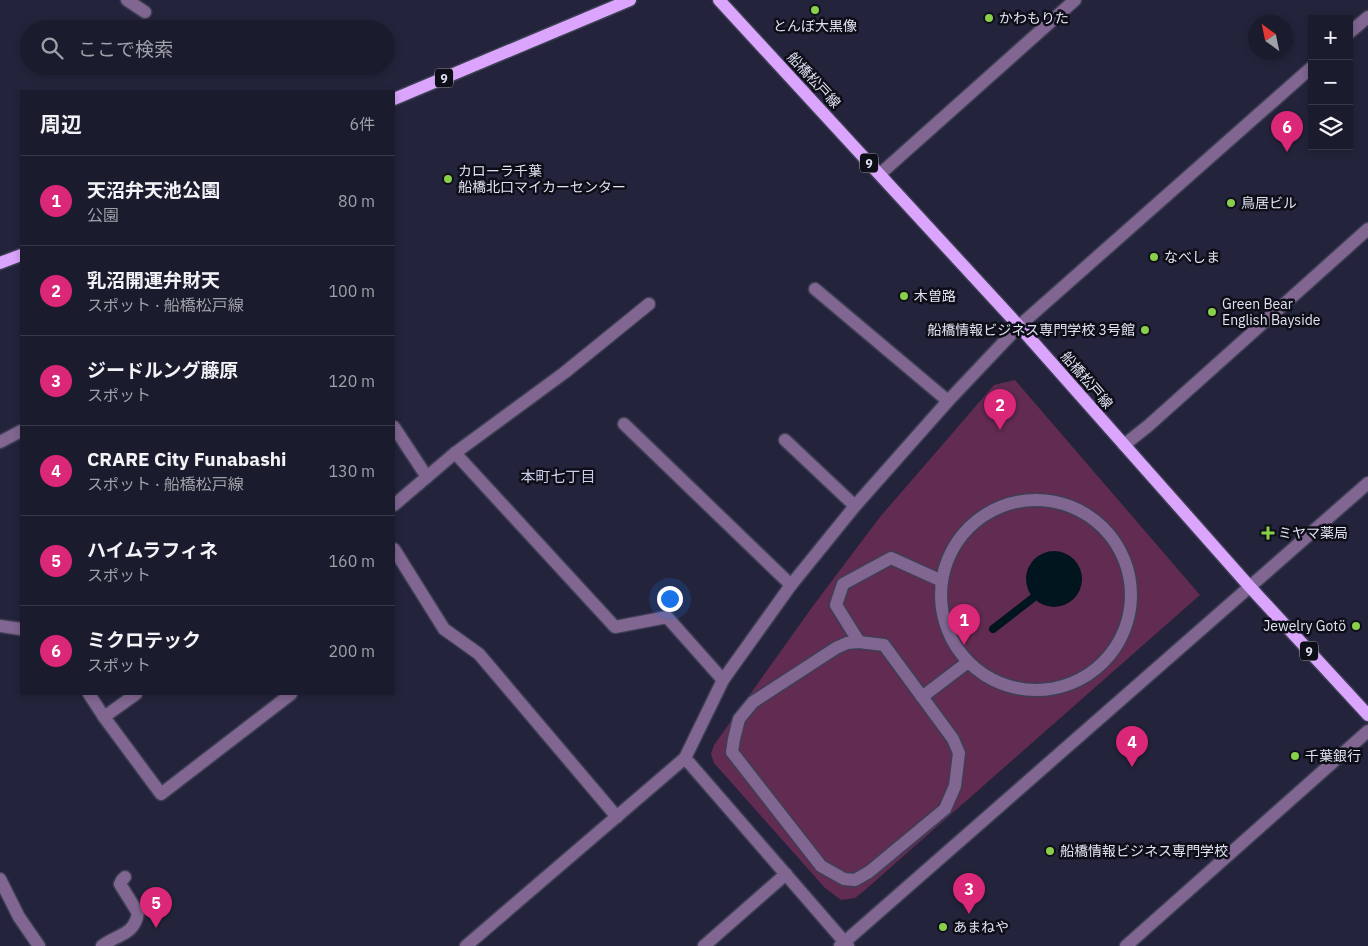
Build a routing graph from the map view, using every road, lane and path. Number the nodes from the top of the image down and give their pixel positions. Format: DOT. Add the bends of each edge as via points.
graph roads {
  1 [pos="127,0"];
  2 [pos="630,0"];
  3 [pos="719,0"];
  4 [pos="1075,0"];
  5 [pos="145,12"];
  6 [pos="1368,17"];
  7 [pos="1353,30"];
  8 [pos="1308,71"];
  9 [pos="395,99"];
  10 [pos="880,174"];
  11 [pos="1368,229"];
  12 [pos="20,254"];
  13 [pos="0,263"];
  14 [pos="815,289"];
  15 [pos="650,304"];
  16 [pos="1019,326"];
  17 [pos="948,401"];
  18 [pos="624,424"];
  19 [pos="395,429"];
  20 [pos="20,431"];
  21 [pos="785,440"];
  22 [pos="0,442"];
  23 [pos="1124,445"];
  24 [pos="456,453"];
  25 [pos="427,477"];
  26 [pos="1368,483"];
  27 [pos="395,504"];
  28 [pos="855,506"];
  29 [pos="395,551"];
  30 [pos="942,581"];
  31 [pos="790,585"];
  32 [pos="1250,587"];
  33 [pos="0,626"];
  34 [pos="20,629"];
  35 [pos="859,642"];
  36 [pos="968,662"];
  37 [pos="723,680"];
  38 [pos="90,695"];
  39 [pos="135,695"];
  40 [pos="290,695"];
  41 [pos="922,697"];
  42 [pos="1368,715"];
  43 [pos="104,717"];
  44 [pos="1368,731"];
  45 [pos="685,758"];
  46 [pos="616,817"];
  47 [pos="786,874"];
  48 [pos="125,877"];
  49 [pos="0,879"];
  50 [pos="844,945"];
  51 [pos="39,946"];
  52 [pos="102,946"];
  53 [pos="466,946"];
  54 [pos="704,946"];
  55 [pos="1126,946"];
  1 -- 5 [label="street"];
  2 -- 9 [label="main road, 9"];
  3 -- 10 [label="main road, 船橋松戸線 / 9"];
  4 -- 10 [label="street"];
  6 -- 7 [label="street"];
  8 -- 16 [label="street"];
  10 -- 16 [label="main road, 船橋松戸線 / 9"];
  11 -- 23 [label="street"];
  12 -- 13 [label="main road"];
  14 -- 17 [label="street"];
  15 -- 24 [label="street"];
  16 -- 17 [label="street"];
  16 -- 23 [label="main road, 船橋松戸線 / 9"];
  17 -- 28 [label="street"];
  18 -- 31 [label="street"];
  19 -- 25 [label="street"];
  20 -- 22 [label="street"];
  21 -- 28 [label="street"];
  23 -- 32 [label="main road, 船橋松戸線 / 9"];
  24 -- 25 [label="street"];
  24 -- 37 [label="street" via="615,627 667,617"];
  25 -- 27 [label="street"];
  26 -- 32 [label="street"];
  28 -- 31 [label="street"];
  29 -- 46 [label="street" via="444,629 479,654"];
  30 -- 35 [label="street" via="891,558 843,584 836,604"];
  30 -- 36 [label="street" via="945,624"];
  30 -- 36 [label="street" via="949,556 972,524 998,508 1028,500 1049,500 1079,509 1103,526 1118,544 1128,565 1132,596 1128,623 1108,658 1083,678 1047,690 1022,689 999,683"];
  31 -- 37 [label="street"];
  32 -- 42 [label="main road, 船橋松戸線 / 9"];
  32 -- 50 [label="street"];
  33 -- 34 [label="street"];
  35 -- 41 [label="street" via="884,645"];
  35 -- 41 [label="street" via="836,648 753,702 739,719 732,752 821,866 844,879 855,880 870,872 945,809 955,786 959,753 953,739"];
  36 -- 41 [label="street"];
  37 -- 45 [label="street"];
  38 -- 43 [label="street"];
  39 -- 43 [label="street"];
  40 -- 43 [label="street" via="161,794"];
  44 -- 55 [label="street"];
  45 -- 46 [label="street"];
  45 -- 47 [label="street"];
  46 -- 53 [label="street"];
  47 -- 50 [label="street"];
  47 -- 54 [label="street"];
  48 -- 52 [label="street" via="120,884 138,913 137,920 128,931"];
  49 -- 51 [label="street" via="19,917"];
}
